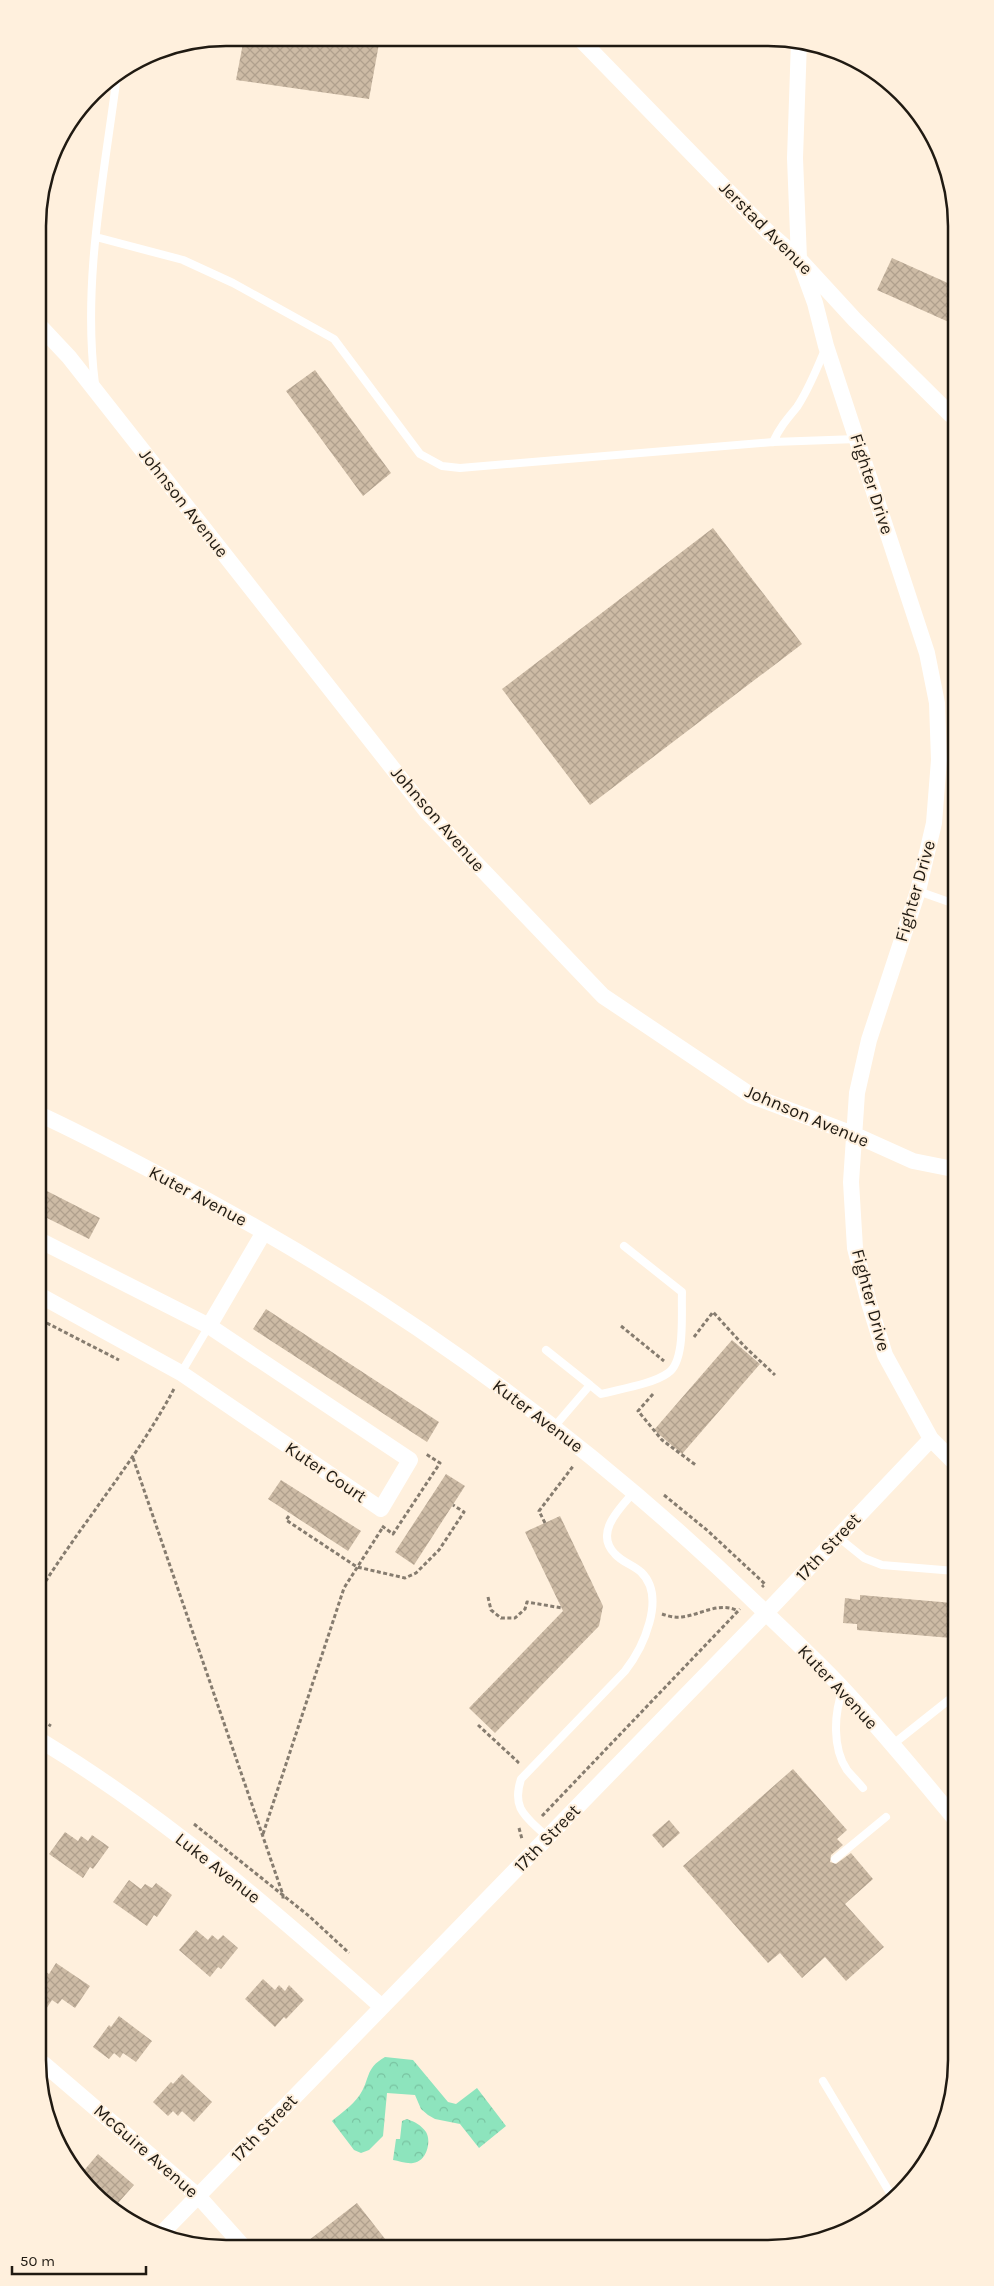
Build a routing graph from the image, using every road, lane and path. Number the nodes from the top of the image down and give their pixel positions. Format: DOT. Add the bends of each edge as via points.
graph roads {
  1 [pos="587,46"];
  2 [pos="799,49"];
  3 [pos="116,85"];
  4 [pos="96,237"];
  5 [pos="799,259"];
  6 [pos="46,333"];
  7 [pos="826,346"];
  8 [pos="96,391"];
  9 [pos="948,413"];
  10 [pos="857,439"];
  11 [pos="773,442"];
  12 [pos="918,891"];
  13 [pos="948,902"];
  14 [pos="46,1118"];
  15 [pos="853,1134"];
  16 [pos="948,1168"];
  17 [pos="264,1232"];
  18 [pos="46,1244"];
  19 [pos="624,1246"];
  20 [pos="46,1299"];
  21 [pos="209,1326"];
  22 [pos="621,1326"];
  23 [pos="692,1340"];
  24 [pos="546,1350"];
  25 [pos="673,1368"];
  26 [pos="181,1373"];
  27 [pos="775,1375"];
  28 [pos="590,1385"];
  29 [pos="658,1389"];
  30 [pos="554,1427"];
  31 [pos="931,1439"];
  32 [pos="948,1456"];
  33 [pos="133,1458"];
  34 [pos="576,1462"];
  35 [pos="697,1466"];
  36 [pos="634,1492"];
  37 [pos="453,1505"];
  38 [pos="289,1516"];
  39 [pos="545,1523"];
  40 [pos="383,1527"];
  41 [pos="838,1537"];
  42 [pos="357,1567"];
  43 [pos="948,1570"];
  44 [pos="46,1581"];
  45 [pos="488,1597"];
  46 [pos="736,1602"];
  47 [pos="562,1608"];
  48 [pos="738,1611"];
  49 [pos="652,1612"];
  50 [pos="766,1613"];
  51 [pos="843,1689"];
  52 [pos="948,1701"];
  53 [pos="478,1725"];
  54 [pos="46,1744"];
  55 [pos="892,1745"];
  56 [pos="514,1767"];
  57 [pos="863,1788"];
  58 [pos="948,1811"];
  59 [pos="886,1817"];
  60 [pos="516,1823"];
  61 [pos="534,1824"];
  62 [pos="262,1834"];
  63 [pos="547,1837"];
  64 [pos="835,1859"];
  65 [pos="282,1919"];
  66 [pos="382,2007"];
  67 [pos="47,2066"];
  68 [pos="823,2081"];
  69 [pos="889,2192"];
  70 [pos="199,2197"];
  71 [pos="166,2229"];
  72 [pos="238,2240"];
  1 -- 5 [label="street, Jerstad Avenue" via="767,231"];
  2 -- 5 [label="street, Fighter Drive" via="794,158"];
  3 -- 4 [label="lane"];
  4 -- 8 [label="lane" via="90,347"];
  4 -- 11 [label="lane" via="183,260 233,283 334,339 420,454 442,466 460,468"];
  5 -- 7 [label="street, Fighter Drive" via="815,302"];
  5 -- 9 [label="street, Jerstad Avenue"];
  6 -- 8 [label="street, Johnson Avenue"];
  7 -- 10 [label="street, Fighter Drive"];
  7 -- 11 [label="lane" via="811,383 780,425"];
  8 -- 15 [label="street, Johnson Avenue" via="427,812 603,996 752,1096"];
  10 -- 11 [label="lane"];
  10 -- 12 [label="street, Fighter Drive" via="928,652 937,703 934,823"];
  12 -- 13 [label="lane"];
  12 -- 15 [label="street, Fighter Drive" via="868,1040 857,1093"];
  14 -- 17 [label="street, Kuter Avenue" via="194,1192"];
  15 -- 16 [label="street, Johnson Avenue" via="913,1161"];
  15 -- 31 [label="street, Fighter Drive" via="850,1182 855,1248 869,1303 885,1355"];
  17 -- 21 [label="street"];
  17 -- 30 [label="street, Kuter Avenue" via="432,1338"];
  18 -- 21 [label="street, Kuter Court"];
  19 -- 25 [label="lane" via="682,1292 680,1355"];
  20 -- 26 [label="street, Kuter Court"];
  21 -- 26 [label="lane"];
  21 -- 26 [label="street, Kuter Court" via="410,1460 381,1509"];
  22 -- 25 [label="path"];
  23 -- 27 [label="path" via="713,1312"];
  24 -- 28 [label="lane"];
  25 -- 28 [label="lane" via="658,1378 601,1394"];
  26 -- 33 [label="path"];
  28 -- 30 [label="lane"];
  29 -- 35 [label="path" via="638,1411 662,1440"];
  30 -- 36 [label="street, Kuter Avenue"];
  31 -- 32 [label="street, Fighter Drive"];
  31 -- 41 [label="street, 17th Street"];
  33 -- 44 [label="path"];
  33 -- 62 [label="path"];
  34 -- 39 [label="path" via="539,1511"];
  36 -- 49 [label="lane" via="610,1522 608,1540 616,1556 641,1572 650,1590"];
  36 -- 50 [label="street, Kuter Avenue"];
  37 -- 42 [label="path" via="464,1512 439,1550 411,1576 398,1577"];
  38 -- 42 [label="path" via="286,1520"];
  40 -- 42 [label="path"];
  41 -- 43 [label="lane" via="864,1558 882,1564"];
  41 -- 50 [label="street, 17th Street"];
  42 -- 62 [label="path" via="344,1588"];
  45 -- 47 [label="path" via="491,1610 501,1618 514,1618 527,1602"];
  46 -- 48 [label="path" via="742,1608"];
  48 -- 49 [label="path" via="716,1608 679,1617"];
  48 -- 50 [label="path"];
  48 -- 61 [label="path"];
  49 -- 61 [label="lane" via="638,1655 521,1779 518,1805"];
  50 -- 51 [label="street, Kuter Avenue"];
  50 -- 63 [label="street, 17th Street"];
  51 -- 55 [label="street, Kuter Avenue"];
  51 -- 57 [label="lane" via="836,1721 838,1742 846,1769"];
  52 -- 55 [label="lane"];
  53 -- 56 [label="path" via="518,1762"];
  54 -- 65 [label="street, Luke Avenue" via="197,1850"];
  55 -- 58 [label="street, Kuter Avenue"];
  59 -- 64 [label="lane"];
  60 -- 61 [label="path" via="522,1839"];
  61 -- 63 [label="lane"];
  62 -- 65 [label="path" via="284,1895"];
  63 -- 66 [label="street, 17th Street"];
  65 -- 66 [label="street, Luke Avenue"];
  66 -- 70 [label="street, 17th Street"];
  67 -- 70 [label="street, McGuire Avenue"];
  68 -- 69 [label="lane"];
  70 -- 71 [label="street, 17th Street"];
  70 -- 72 [label="street, McGuire Avenue"];
}
